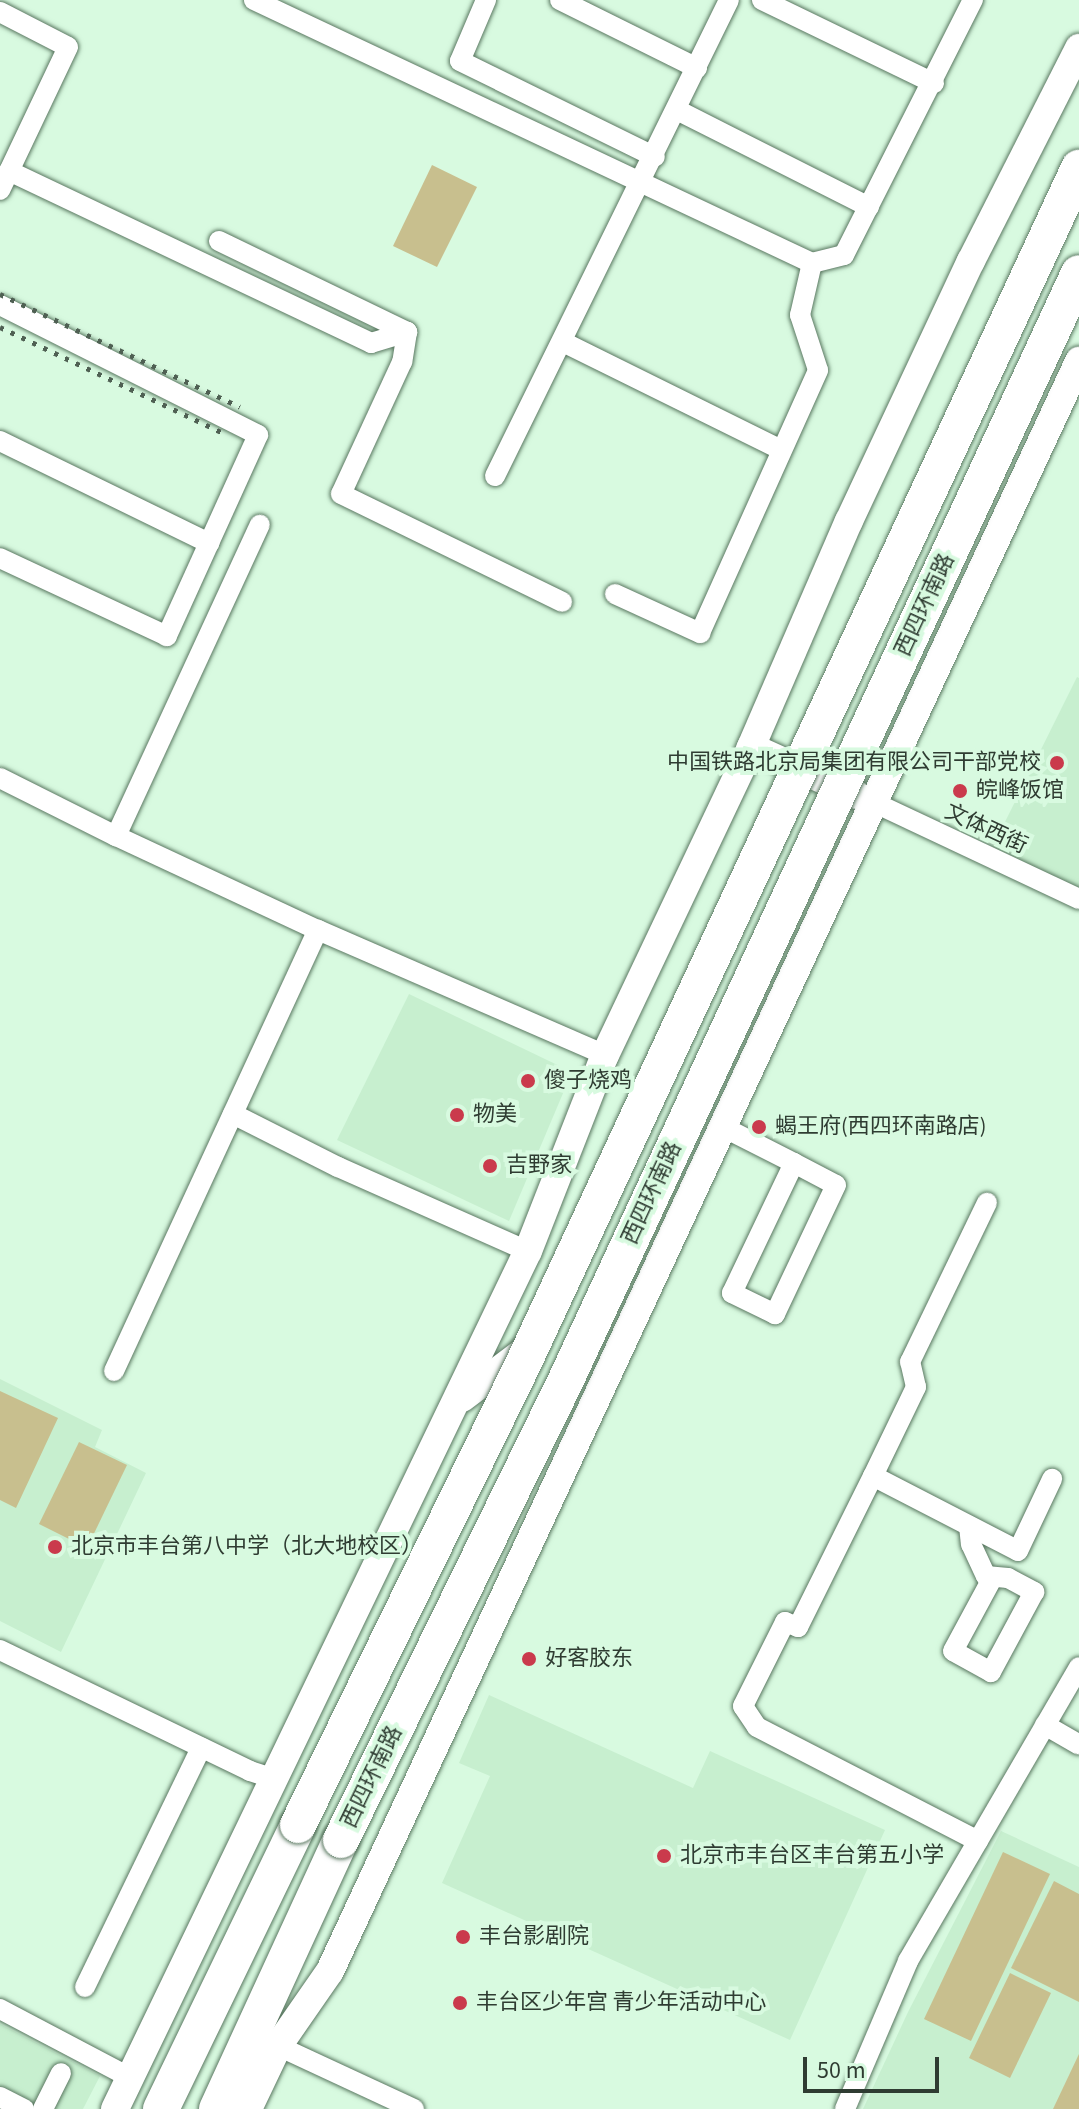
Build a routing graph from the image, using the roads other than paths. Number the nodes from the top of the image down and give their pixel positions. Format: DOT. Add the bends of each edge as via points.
graph roads {
  1 [pos="254,0"];
  2 [pos="463,0"];
  3 [pos="560,0"];
  4 [pos="729,0"];
  5 [pos="762,0"];
  6 [pos="973,0"];
  7 [pos="484,5"];
  8 [pos="0,12"];
  9 [pos="1079,48"];
  10 [pos="697,68"];
  11 [pos="934,83"];
  12 [pos="677,110"];
  13 [pos="655,157"];
  14 [pos="1074,179"];
  15 [pos="4,180"];
  16 [pos="641,185"];
  17 [pos="869,207"];
  18 [pos="219,241"];
  19 [pos="1038,253"];
  20 [pos="812,263"];
  21 [pos="1079,273"];
  22 [pos="1,307"];
  23 [pos="407,332"];
  24 [pos="563,342"];
  25 [pos="1079,361"];
  26 [pos="0,441"];
  27 [pos="782,450"];
  28 [pos="495,476"];
  29 [pos="260,525"];
  30 [pos="209,543"];
  31 [pos="0,558"];
  32 [pos="615,594"];
  33 [pos="562,602"];
  34 [pos="751,747"];
  35 [pos="799,768"];
  36 [pos="0,778"];
  37 [pos="841,787"];
  38 [pos="873,802"];
  39 [pos="116,836"];
  40 [pos="1079,899"];
  41 [pos="318,930"];
  42 [pos="605,1055"];
  43 [pos="233,1114"];
  44 [pos="721,1126"];
  45 [pos="794,1163"];
  46 [pos="987,1203"];
  47 [pos="528,1251"];
  48 [pos="114,1371"];
  49 [pos="458,1401"];
  50 [pos="570,1451"];
  51 [pos="873,1476"];
  52 [pos="1052,1479"];
  53 [pos="969,1526"];
  54 [pos="993,1577"];
  55 [pos="0,1650"];
  56 [pos="1079,1667"];
  57 [pos="1045,1725"];
  58 [pos="1079,1745"];
  59 [pos="201,1748"];
  60 [pos="275,1779"];
  61 [pos="978,1841"];
  62 [pos="85,1987"];
  63 [pos="0,2009"];
  64 [pos="278,2046"];
  65 [pos="61,2073"];
  66 [pos="131,2078"];
  67 [pos="0,2097"];
  68 [pos="24,2109"];
  69 [pos="43,2109"];
  70 [pos="115,2109"];
  71 [pos="161,2109"];
  72 [pos="217,2109"];
  73 [pos="248,2109"];
  74 [pos="414,2109"];
  75 [pos="845,2109"];
  1 -- 16 [label="street"];
  2 -- 7 [label="street"];
  3 -- 10 [label="street"];
  4 -- 10 [label="street"];
  5 -- 11 [label="street"];
  6 -- 11 [label="street"];
  7 -- 13 [label="street" via="460,61"];
  8 -- 15 [label="street" via="68,47"];
  9 -- 34 [label="street, 西四环南路" via="958,288"];
  10 -- 12 [label="street"];
  11 -- 17 [label="street"];
  12 -- 13 [label="street"];
  12 -- 17 [label="street"];
  13 -- 16 [label="street"];
  14 -- 19 [label="highway, 西四环南路, bridge"];
  15 -- 23 [label="street" via="371,343"];
  16 -- 20 [label="street"];
  16 -- 24 [label="street"];
  17 -- 20 [label="street" via="844,255"];
  18 -- 23 [label="street"];
  19 -- 35 [label="street, 西四环南路"];
  19 -- 71 [label="highway, 西四环南路, bridge" via="524,1362"];
  20 -- 27 [label="street" via="800,315 818,370"];
  21 -- 37 [label="street, 西四环南路"];
  21 -- 72 [label="highway, 西四环南路, bridge" via="565,1382 341,1840"];
  22 -- 30 [label="street" via="258,435"];
  23 -- 33 [label="street" via="402,362 341,494"];
  24 -- 27 [label="street"];
  24 -- 28 [label="street"];
  25 -- 38 [label="street, 西四环南路"];
  26 -- 30 [label="street"];
  27 -- 32 [label="street" via="700,633"];
  29 -- 39 [label="street"];
  30 -- 31 [label="street" via="167,636"];
  34 -- 35 [label="street"];
  34 -- 42 [label="street, 西四环南路"];
  35 -- 37 [label="street"];
  35 -- 49 [label="street, 西四环南路" via="531,1347"];
  36 -- 39 [label="street"];
  37 -- 38 [label="street"];
  37 -- 50 [label="street, 西四环南路" via="572,1368"];
  38 -- 40 [label="street, 文体西街"];
  38 -- 44 [label="street, 西四环南路"];
  39 -- 41 [label="street"];
  41 -- 42 [label="street"];
  41 -- 43 [label="street"];
  42 -- 47 [label="street, 西四环南路"];
  43 -- 47 [label="street"];
  43 -- 48 [label="street"];
  44 -- 45 [label="street"];
  44 -- 50 [label="street, 西四环南路"];
  45 -- 45 [label="street" via="836,1185 775,1314 732,1293"];
  46 -- 51 [label="street" via="910,1362 916,1387"];
  47 -- 49 [label="street, 西四环南路"];
  49 -- 60 [label="street, 西四环南路"];
  50 -- 64 [label="street, 西四环南路" via="330,1971"];
  51 -- 53 [label="street"];
  51 -- 61 [label="street" via="798,1627 785,1622 743,1706 757,1727"];
  52 -- 53 [label="street" via="1018,1551"];
  53 -- 54 [label="street" via="986,1576"];
  54 -- 54 [label="street" via="1008,1578 1034,1592 991,1672 953,1651"];
  55 -- 59 [label="street"];
  56 -- 57 [label="street"];
  57 -- 58 [label="street"];
  57 -- 61 [label="street"];
  59 -- 60 [label="street"];
  59 -- 62 [label="street"];
  60 -- 66 [label="street, 西四环南路"];
  61 -- 75 [label="street" via="908,1961"];
  63 -- 66 [label="street"];
  64 -- 73 [label="street, 西四环南路"];
  64 -- 74 [label="street"];
  65 -- 69 [label="street"];
  66 -- 70 [label="street, 西四环南路"];
  67 -- 68 [label="street"];
}
